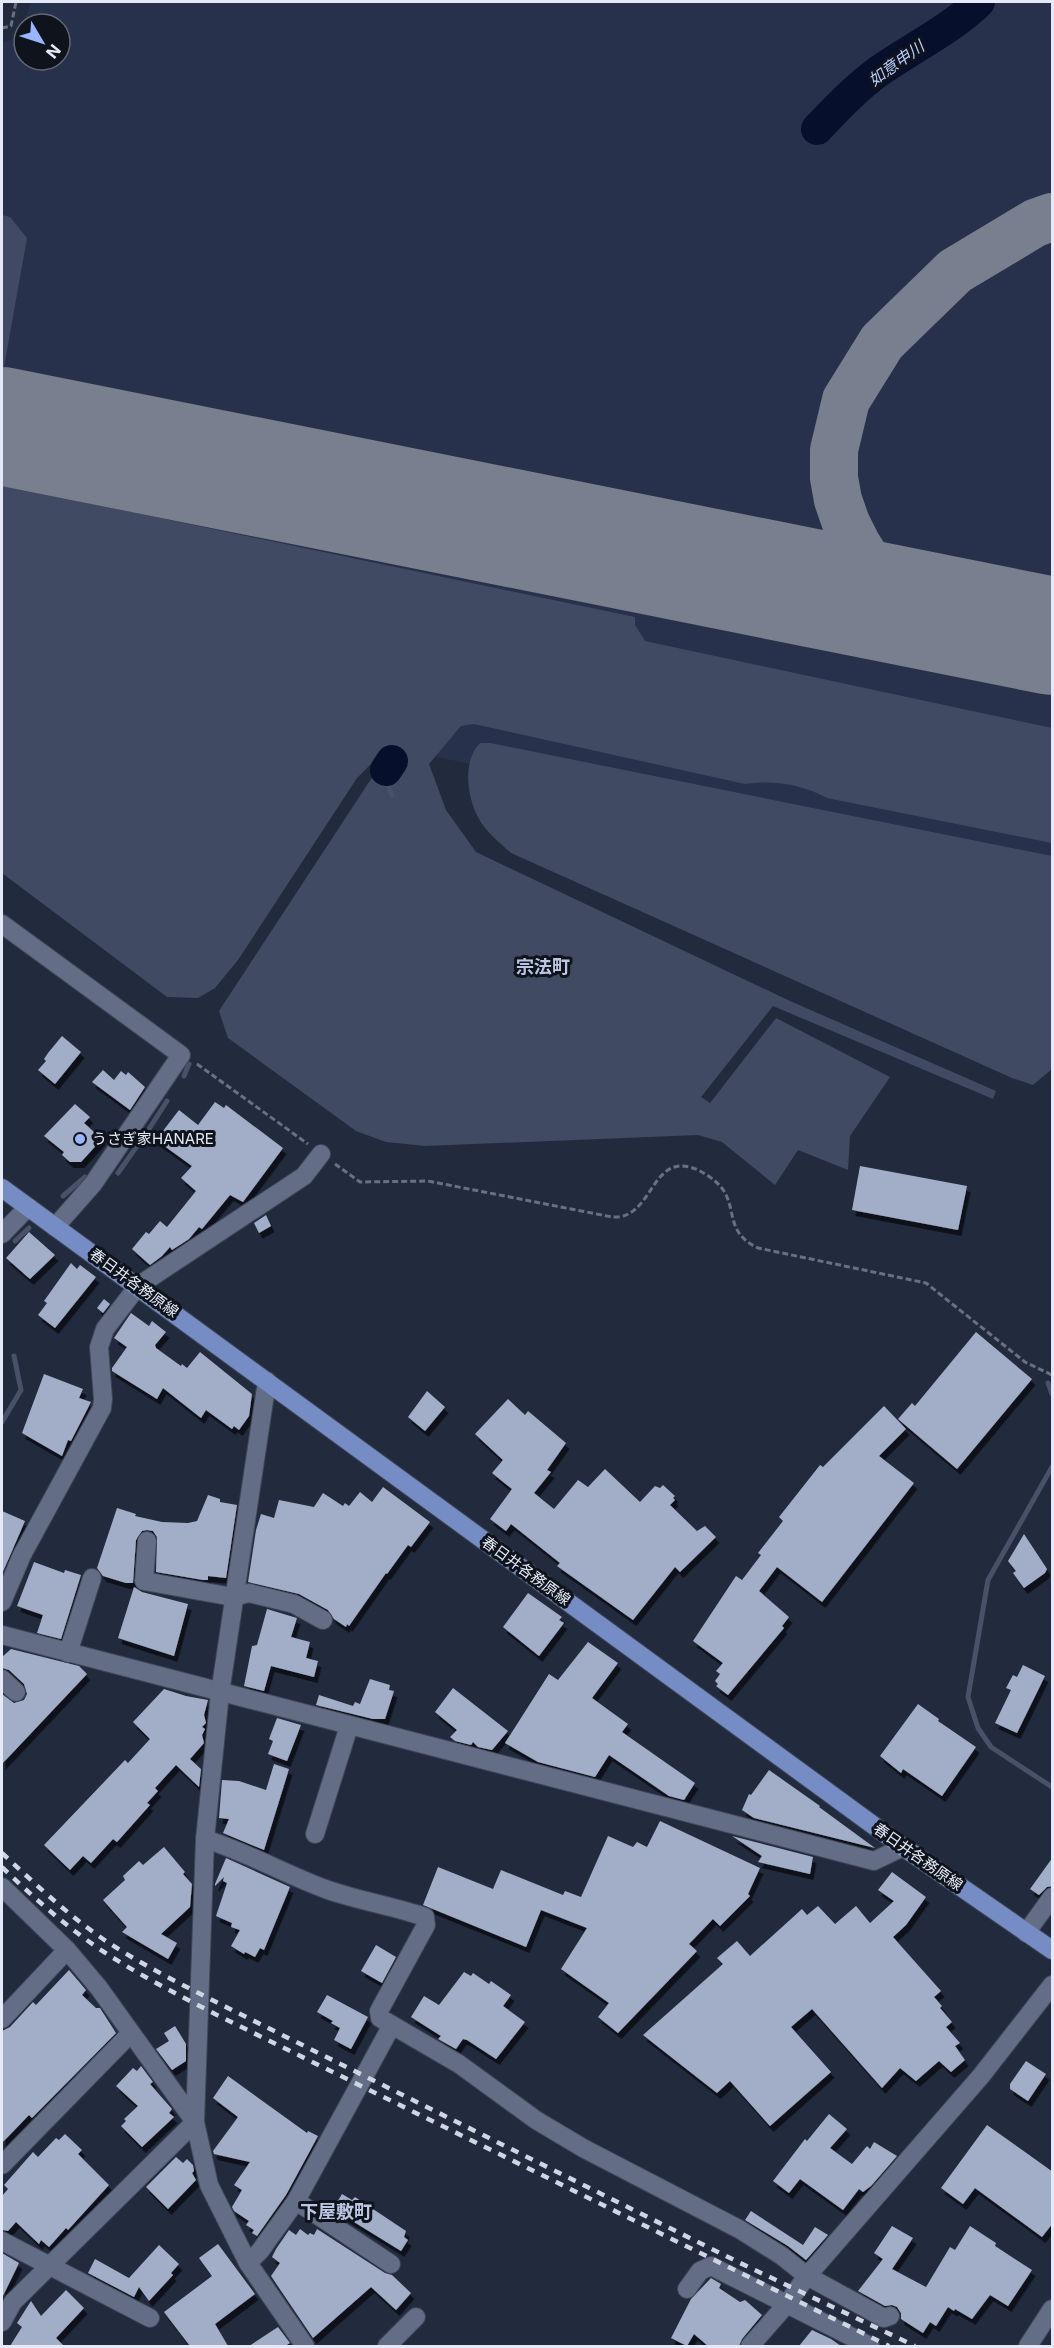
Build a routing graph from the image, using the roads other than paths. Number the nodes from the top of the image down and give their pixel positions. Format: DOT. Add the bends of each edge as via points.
graph roads {
  1 [pos="2,924"];
  2 [pos="321,1154"];
  3 [pos="2,1188"];
  4 [pos="28,1207"];
  5 [pos="55,1227"];
  6 [pos="2,1234"];
  7 [pos="138,1286"];
  8 [pos="267,1381"];
  9 [pos="147,1541"];
  10 [pos="92,1578"];
  11 [pos="233,1597"];
  12 [pos="2,1602"];
  13 [pos="323,1620"];
  14 [pos="2,1635"];
  15 [pos="68,1653"];
  16 [pos="2,1679"];
  17 [pos="16,1692"];
  18 [pos="220,1693"];
  19 [pos="349,1726"];
  20 [pos="315,1834"];
  21 [pos="205,1839"];
  22 [pos="903,1848"];
  23 [pos="2,1887"];
  24 [pos="1053,1897"];
  25 [pos="1026,1933"];
  26 [pos="67,1950"];
  27 [pos="1053,1950"];
  28 [pos="1053,1985"];
  29 [pos="2,2019"];
  30 [pos="392,2025"];
  31 [pos="131,2032"];
  32 [pos="195,2122"];
  33 [pos="2,2165"];
  34 [pos="296,2201"];
  35 [pos="2,2241"];
  36 [pos="248,2263"];
  37 [pos="391,2264"];
  38 [pos="49,2265"];
  39 [pos="807,2276"];
  40 [pos="687,2289"];
  41 [pos="786,2305"];
  42 [pos="1053,2309"];
  43 [pos="890,2316"];
  44 [pos="416,2317"];
  45 [pos="150,2318"];
  46 [pos="2,2322"];
  47 [pos="305,2346"];
  48 [pos="387,2346"];
  49 [pos="750,2346"];
  50 [pos="870,2346"];
  51 [pos="1028,2346"];
  1 -- 5 [label="street" via="182,1055 93,1184"];
  2 -- 7 [label="street" via="304,1176"];
  3 -- 4 [label="main road, 春日井各務原線"];
  4 -- 5 [label="main road, 春日井各務原線"];
  4 -- 6 [label="street"];
  5 -- 7 [label="main road, 春日井各務原線"];
  7 -- 8 [label="main road, 春日井各務原線"];
  7 -- 12 [label="street" via="105,1329 99,1347 102,1408 22,1555"];
  8 -- 11 [label="street"];
  8 -- 22 [label="main road, 春日井各務原線"];
  9 -- 11 [label="street" via="144,1581"];
  10 -- 15 [label="street"];
  11 -- 13 [label="street" via="249,1593 294,1604"];
  11 -- 18 [label="street"];
  14 -- 15 [label="street"];
  15 -- 18 [label="street"];
  16 -- 17 [label="street"];
  18 -- 19 [label="street"];
  18 -- 21 [label="street"];
  19 -- 20 [label="street"];
  19 -- 22 [label="street" via="874,1861"];
  21 -- 30 [label="street" via="326,1889 425,1917 426,1925 379,2011 380,2018"];
  21 -- 32 [label="street"];
  22 -- 25 [label="main road, 春日井各務原線"];
  23 -- 26 [label="street"];
  24 -- 25 [label="street"];
  25 -- 27 [label="main road, 春日井各務原線"];
  26 -- 29 [label="street"];
  26 -- 31 [label="street"];
  28 -- 39 [label="street" via="981,2076"];
  30 -- 34 [label="street"];
  30 -- 39 [label="street" via="459,2064 536,2120 739,2229"];
  31 -- 32 [label="street"];
  31 -- 33 [label="street"];
  32 -- 36 [label="street" via="209,2185"];
  32 -- 38 [label="street"];
  34 -- 36 [label="street"];
  34 -- 37 [label="street"];
  35 -- 38 [label="street"];
  36 -- 47 [label="street"];
  38 -- 45 [label="street"];
  38 -- 46 [label="street" via="13,2302"];
  39 -- 41 [label="street"];
  39 -- 43 [label="street" via="884,2318"];
  40 -- 41 [label="street" via="700,2271 711,2266"];
  41 -- 49 [label="street"];
  41 -- 50 [label="street"];
  42 -- 51 [label="street"];
  44 -- 48 [label="street"];
}
